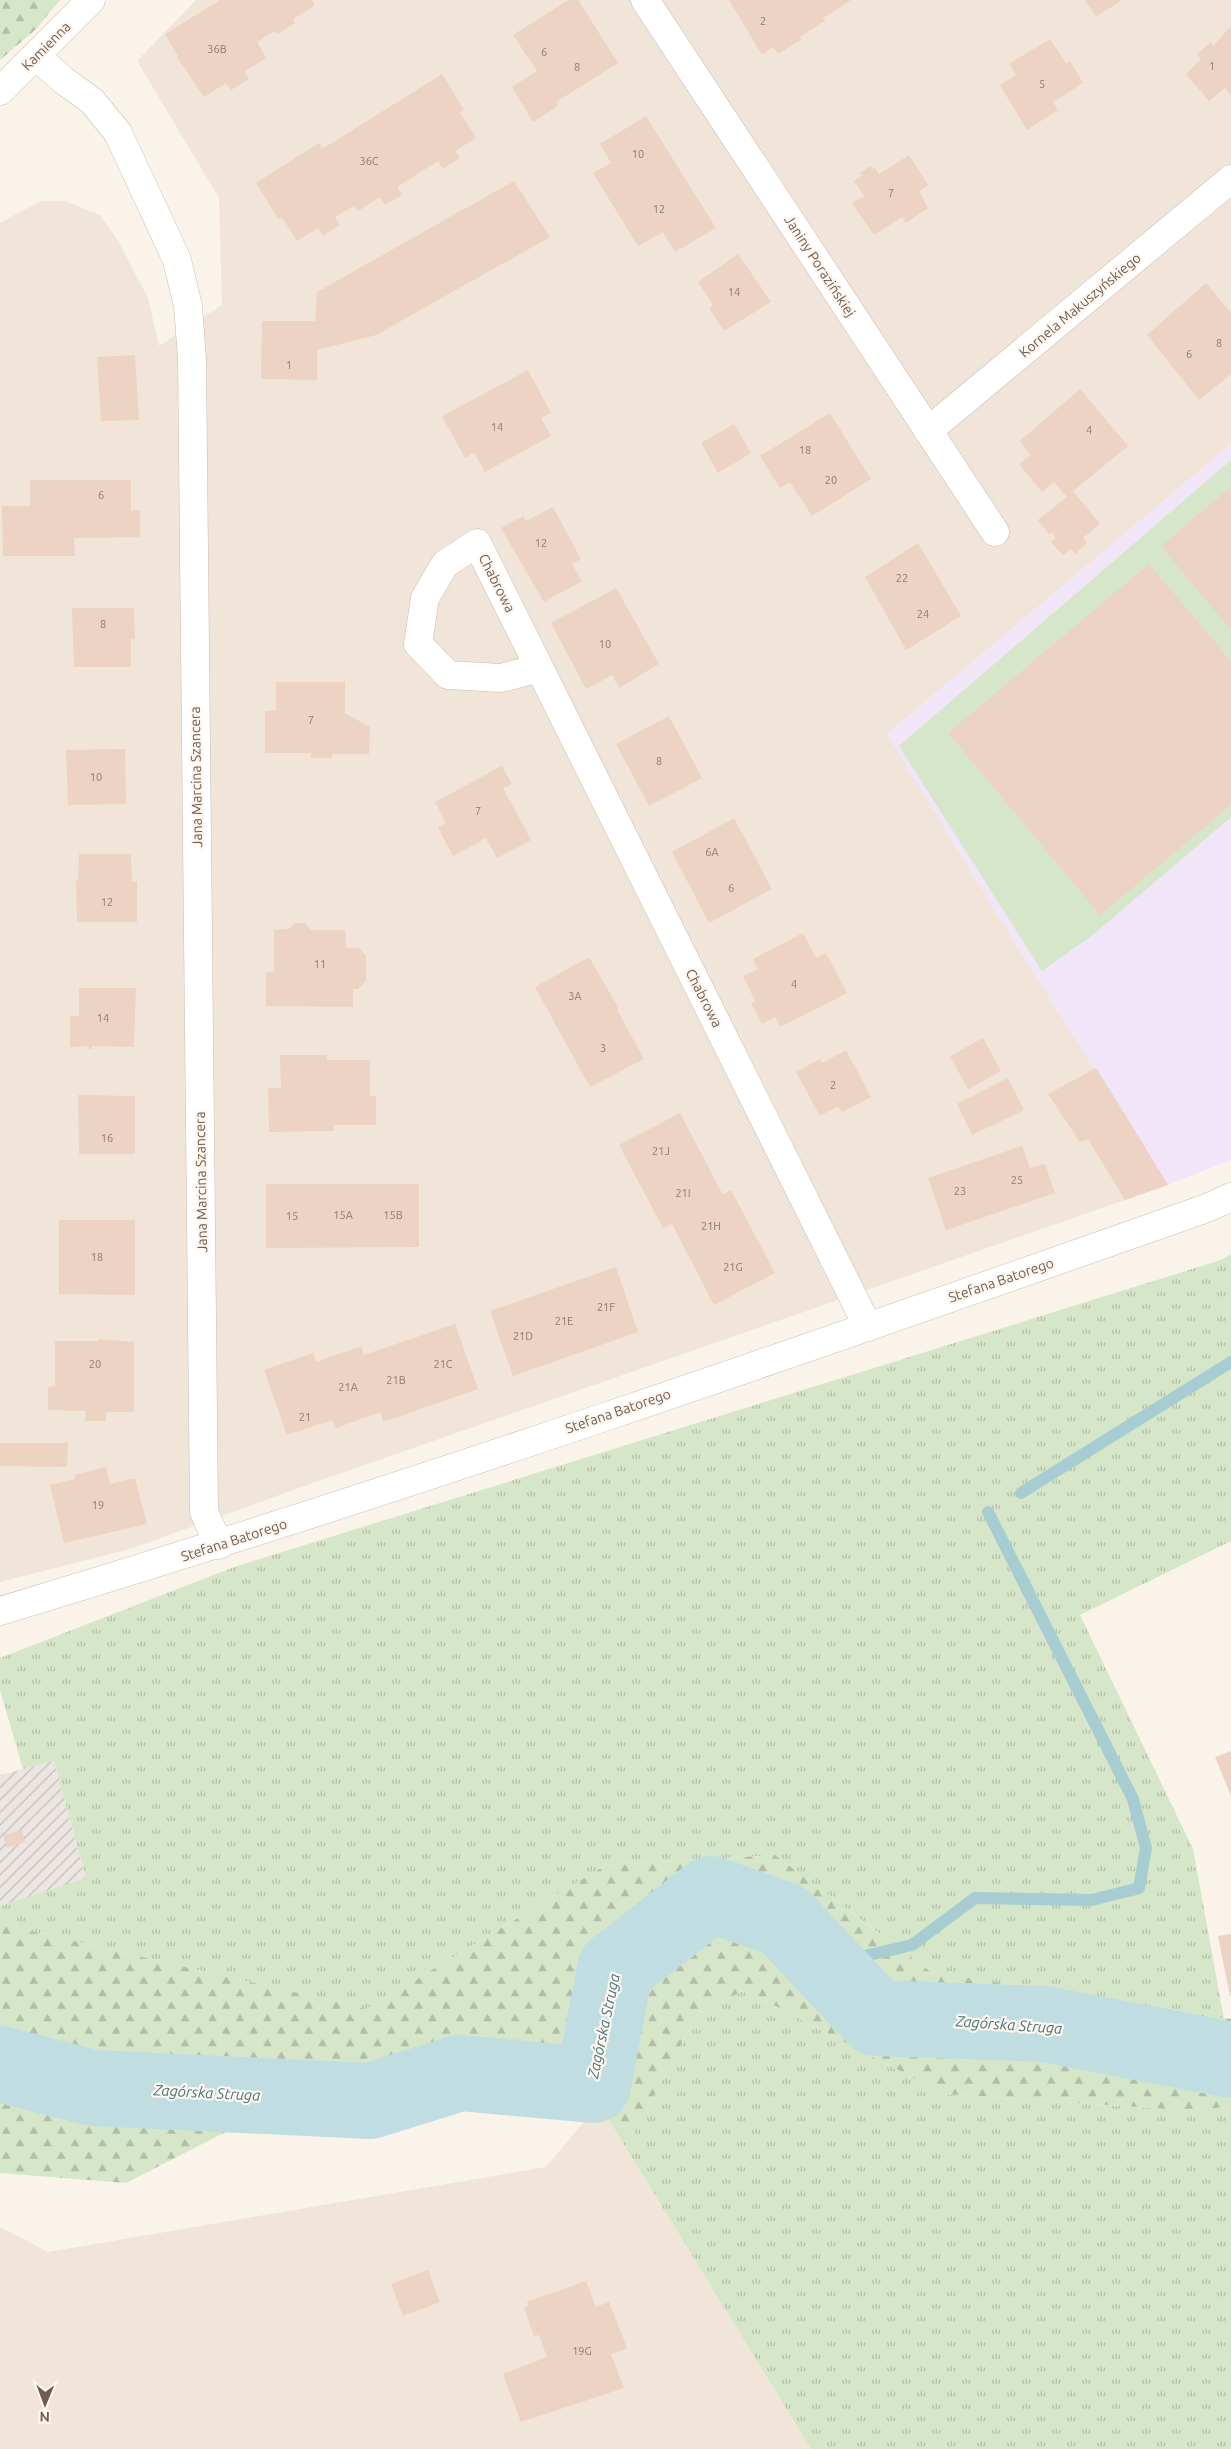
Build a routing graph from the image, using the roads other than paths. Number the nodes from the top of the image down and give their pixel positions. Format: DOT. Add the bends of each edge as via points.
graph roads {
  1 [pos="91,0"];
  2 [pos="645,0"];
  3 [pos="36,56"];
  4 [pos="0,91"];
  5 [pos="1231,179"];
  6 [pos="928,431"];
  7 [pos="995,532"];
  8 [pos="539,668"];
  9 [pos="1231,1197"];
  10 [pos="868,1327"];
  11 [pos="219,1545"];
  12 [pos="0,1611"];
  1 -- 3 [label="street, Kamienna"];
  2 -- 6 [label="street, Janiny Porazińskiej"];
  3 -- 4 [label="street, Kamienna"];
  3 -- 11 [label="street, Jana Marcina Szancera" via="92,101 118,133 177,260 188,306 192,358 204,1512"];
  5 -- 6 [label="street, Kornela Makuszyńskiego"];
  6 -- 7 [label="street, Janiny Porazińskiej"];
  8 -- 8 [label="street, Chabrowa" via="476,543 445,564 425,598 418,644 448,675 501,678"];
  8 -- 10 [label="street, Chabrowa"];
  9 -- 10 [label="street, Stefana Batorego"];
  10 -- 11 [label="street, Stefana Batorego"];
  11 -- 12 [label="street, Stefana Batorego"];
}
